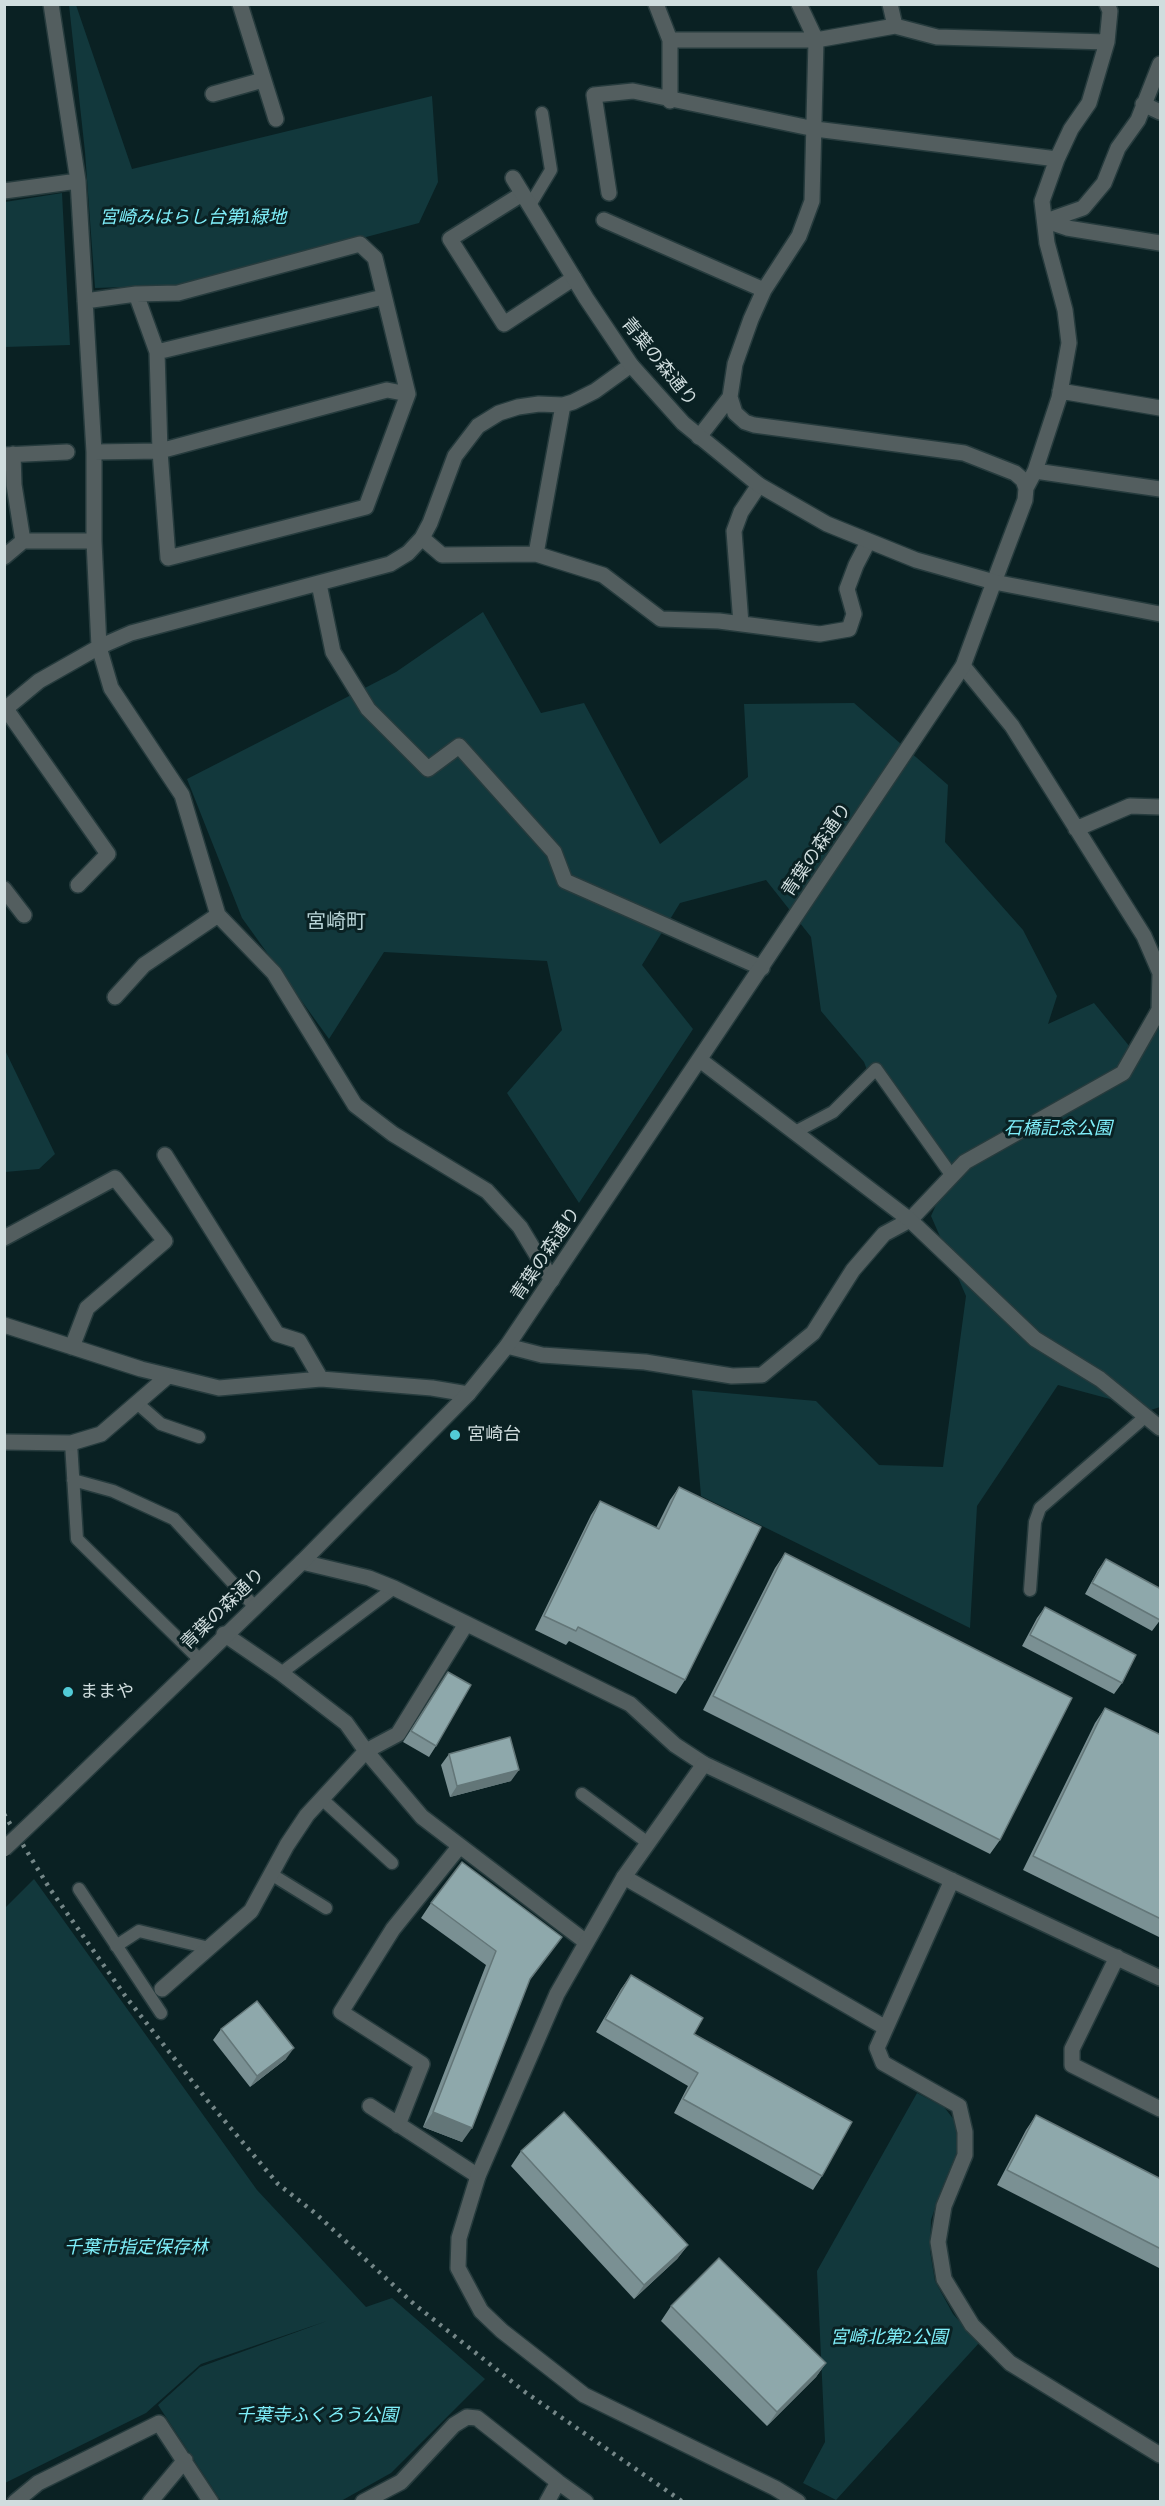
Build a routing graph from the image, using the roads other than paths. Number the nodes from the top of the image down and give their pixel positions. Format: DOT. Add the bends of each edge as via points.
graph roads {
  1 [pos="51,4"];
  2 [pos="240,4"];
  3 [pos="656,4"];
  4 [pos="799,4"];
  5 [pos="890,4"];
  6 [pos="1107,4"];
  7 [pos="895,26"];
  8 [pos="670,40"];
  9 [pos="816,40"];
  10 [pos="1107,42"];
  11 [pos="1161,64"];
  12 [pos="263,80"];
  13 [pos="213,94"];
  14 [pos="670,101"];
  15 [pos="1143,104"];
  16 [pos="1161,112"];
  17 [pos="543,113"];
  18 [pos="276,119"];
  19 [pos="815,129"];
  20 [pos="1057,159"];
  21 [pos="513,178"];
  22 [pos="78,180"];
  23 [pos="5,189"];
  24 [pos="609,193"];
  25 [pos="526,200"];
  26 [pos="604,220"];
  27 [pos="1046,221"];
  28 [pos="1161,243"];
  29 [pos="574,279"];
  30 [pos="764,290"];
  31 [pos="136,294"];
  32 [pos="383,297"];
  33 [pos="85,301"];
  34 [pos="157,352"];
  35 [pos="631,365"];
  36 [pos="1060,391"];
  37 [pos="408,394"];
  38 [pos="730,397"];
  39 [pos="563,405"];
  40 [pos="1161,408"];
  41 [pos="699,437"];
  42 [pos="160,451"];
  43 [pos="94,452"];
  44 [pos="68,453"];
  45 [pos="9,455"];
  46 [pos="1035,471"];
  47 [pos="759,484"];
  48 [pos="9,485"];
  49 [pos="1026,488"];
  50 [pos="1161,489"];
  51 [pos="422,538"];
  52 [pos="23,541"];
  53 [pos="94,541"];
  54 [pos="868,542"];
  55 [pos="536,554"];
  56 [pos="4,557"];
  57 [pos="994,582"];
  58 [pos="319,584"];
  59 [pos="1161,614"];
  60 [pos="741,624"];
  61 [pos="99,647"];
  62 [pos="963,666"];
  63 [pos="5,709"];
  64 [pos="1161,807"];
  65 [pos="1076,829"];
  66 [pos="78,885"];
  67 [pos="4,890"];
  68 [pos="24,915"];
  69 [pos="218,915"];
  70 [pos="762,968"];
  71 [pos="1161,974"];
  72 [pos="115,997"];
  73 [pos="700,1060"];
  74 [pos="795,1132"];
  75 [pos="165,1155"];
  76 [pos="952,1176"];
  77 [pos="910,1220"];
  78 [pos="4,1238"];
  79 [pos="552,1280"];
  80 [pos="4,1325"];
  81 [pos="507,1346"];
  82 [pos="72,1347"];
  83 [pos="168,1376"];
  84 [pos="321,1379"];
  85 [pos="468,1394"];
  86 [pos="137,1403"];
  87 [pos="1146,1416"];
  88 [pos="1161,1428"];
  89 [pos="199,1437"];
  90 [pos="4,1442"];
  91 [pos="71,1443"];
  92 [pos="74,1480"];
  93 [pos="302,1562"];
  94 [pos="394,1588"];
  95 [pos="1029,1590"];
  96 [pos="254,1606"];
  97 [pos="466,1624"];
  98 [pos="224,1634"];
  99 [pos="199,1659"];
  100 [pos="281,1673"];
  101 [pos="366,1751"];
  102 [pos="704,1764"];
  103 [pos="582,1794"];
  104 [pos="323,1800"];
  105 [pos="648,1843"];
  106 [pos="459,1848"];
  107 [pos="4,1849"];
  108 [pos="392,1863"];
  109 [pos="271,1874"];
  110 [pos="624,1877"];
  111 [pos="952,1880"];
  112 [pos="79,1889"];
  113 [pos="326,1908"];
  114 [pos="586,1942"];
  115 [pos="116,1946"];
  116 [pos="209,1948"];
  117 [pos="1117,1957"];
  118 [pos="1161,1978"];
  119 [pos="162,1989"];
  120 [pos="161,2013"];
  121 [pos="886,2028"];
  122 [pos="370,2106"];
  123 [pos="1161,2109"];
  124 [pos="398,2125"];
  125 [pos="478,2176"];
  126 [pos="1161,2455"];
  127 [pos="185,2460"];
  128 [pos="558,2482"];
  129 [pos="15,2502"];
  130 [pos="150,2502"];
  131 [pos="211,2502"];
  132 [pos="363,2502"];
  133 [pos="547,2502"];
  134 [pos="586,2502"];
  135 [pos="798,2502"];
  1 -- 22 [label="street"];
  2 -- 12 [label="street"];
  3 -- 8 [label="street"];
  4 -- 9 [label="street"];
  5 -- 7 [label="street"];
  6 -- 10 [label="street"];
  7 -- 9 [label="street"];
  7 -- 10 [label="street" via="937,37"];
  8 -- 9 [label="street"];
  8 -- 14 [label="street"];
  9 -- 19 [label="street"];
  10 -- 20 [label="street" via="1089,103"];
  11 -- 15 [label="street"];
  12 -- 13 [label="street"];
  12 -- 18 [label="street"];
  14 -- 19 [label="street"];
  14 -- 24 [label="street" via="633,92 594,94"];
  15 -- 16 [label="street"];
  15 -- 27 [label="street" via="1104,183 1083,207"];
  17 -- 25 [label="lane" via="551,170"];
  19 -- 20 [label="street"];
  19 -- 30 [label="street" via="812,201 799,236"];
  20 -- 27 [label="street" via="1042,201"];
  21 -- 25 [label="street, 青葉の森通り"];
  22 -- 23 [label="street"];
  22 -- 33 [label="street"];
  25 -- 29 [label="street, 青葉の森通り"];
  25 -- 29 [label="street" via="450,239 504,324"];
  26 -- 30 [label="street"];
  27 -- 28 [label="street"];
  27 -- 36 [label="street" via="1047,243 1065,310 1069,343"];
  29 -- 35 [label="street, 青葉の森通り"];
  30 -- 38 [label="street" via="735,364"];
  31 -- 32 [label="street" via="178,293 360,244 375,258"];
  31 -- 33 [label="street"];
  31 -- 34 [label="street"];
  32 -- 34 [label="street"];
  32 -- 37 [label="street"];
  33 -- 43 [label="street"];
  34 -- 42 [label="street"];
  35 -- 39 [label="street" via="584,397"];
  35 -- 41 [label="street, 青葉の森通り"];
  36 -- 40 [label="street"];
  36 -- 46 [label="street"];
  37 -- 42 [label="street" via="387,390"];
  37 -- 42 [label="street" via="366,507 168,558"];
  38 -- 41 [label="street"];
  38 -- 49 [label="street" via="735,413 754,425 964,453 1015,473"];
  39 -- 51 [label="street" via="518,407 478,426 455,456"];
  39 -- 55 [label="street"];
  41 -- 47 [label="street, 青葉の森通り"];
  42 -- 43 [label="street"];
  43 -- 53 [label="street"];
  44 -- 45 [label="street"];
  45 -- 48 [label="street"];
  46 -- 49 [label="street"];
  46 -- 50 [label="street"];
  47 -- 54 [label="street, 青葉の森通り" via="793,506"];
  47 -- 60 [label="street" via="734,531"];
  48 -- 52 [label="street"];
  49 -- 57 [label="street"];
  51 -- 55 [label="street" via="442,555"];
  51 -- 58 [label="street" via="390,564"];
  52 -- 53 [label="street"];
  52 -- 56 [label="street"];
  53 -- 61 [label="street"];
  54 -- 57 [label="street, 青葉の森通り"];
  54 -- 60 [label="street" via="847,589 854,614 849,628 820,634"];
  55 -- 60 [label="street" via="603,575 661,619"];
  57 -- 59 [label="street, 青葉の森通り"];
  57 -- 62 [label="street, 青葉の森通り"];
  58 -- 61 [label="street" via="130,633"];
  58 -- 70 [label="street" via="333,652 368,709 428,769 459,746 554,852 565,881"];
  61 -- 63 [label="street" via="39,681"];
  61 -- 69 [label="street" via="111,688 182,795"];
  62 -- 65 [label="street" via="1012,726"];
  62 -- 70 [label="street, 青葉の森通り"];
  63 -- 66 [label="street" via="108,854"];
  64 -- 65 [label="street" via="1130,806"];
  65 -- 71 [label="street" via="1144,936"];
  67 -- 68 [label="street"];
  69 -- 72 [label="street" via="144,965"];
  69 -- 79 [label="street" via="274,973 356,1105 393,1134 487,1191 520,1227"];
  70 -- 73 [label="street, 青葉の森通り"];
  71 -- 76 [label="street" via="1159,1010 1123,1073 975,1156"];
  73 -- 74 [label="street"];
  73 -- 79 [label="street, 青葉の森通り"];
  74 -- 76 [label="lane" via="833,1112 876,1069"];
  74 -- 77 [label="street"];
  75 -- 84 [label="street" via="277,1334 299,1341"];
  76 -- 77 [label="street"];
  77 -- 81 [label="street" via="884,1234 853,1270 813,1333 762,1375 732,1376 645,1362 542,1355"];
  77 -- 87 [label="street" via="1035,1339 1100,1379"];
  78 -- 82 [label="street" via="115,1178 165,1241 87,1308"];
  79 -- 81 [label="street, 青葉の森通り"];
  80 -- 82 [label="street"];
  81 -- 85 [label="street, 青葉の森通り"];
  82 -- 83 [label="street"];
  83 -- 84 [label="street" via="219,1388"];
  83 -- 86 [label="street"];
  84 -- 85 [label="street"];
  85 -- 93 [label="street, 青葉の森通り"];
  86 -- 89 [label="lane" via="161,1424"];
  86 -- 91 [label="street" via="101,1434"];
  87 -- 88 [label="street"];
  87 -- 95 [label="lane" via="1040,1508 1035,1522"];
  90 -- 91 [label="street"];
  91 -- 92 [label="lane"];
  92 -- 96 [label="lane" via="113,1491 174,1519"];
  92 -- 99 [label="lane" via="77,1539"];
  93 -- 94 [label="street"];
  93 -- 96 [label="street, 青葉の森通り"];
  94 -- 97 [label="street"];
  94 -- 100 [label="lane"];
  96 -- 98 [label="street, 青葉の森通り"];
  97 -- 101 [label="street" via="398,1734"];
  97 -- 102 [label="street" via="630,1704 675,1745"];
  98 -- 99 [label="street, 青葉の森通り"];
  98 -- 100 [label="street"];
  99 -- 107 [label="street, 青葉の森通り, bridge"];
  100 -- 101 [label="street" via="346,1723"];
  101 -- 104 [label="street"];
  101 -- 106 [label="street" via="422,1817"];
  102 -- 105 [label="street"];
  102 -- 111 [label="street"];
  103 -- 105 [label="lane"];
  104 -- 108 [label="lane"];
  104 -- 109 [label="street" via="307,1815"];
  105 -- 110 [label="street"];
  106 -- 114 [label="street"];
  106 -- 124 [label="street" via="393,1929 341,2013 422,2064"];
  109 -- 113 [label="lane"];
  109 -- 116 [label="street" via="251,1911"];
  110 -- 114 [label="street"];
  110 -- 121 [label="street"];
  111 -- 117 [label="street"];
  111 -- 121 [label="street"];
  112 -- 115 [label="lane"];
  114 -- 125 [label="street" via="557,1994"];
  115 -- 116 [label="lane" via="139,1931"];
  115 -- 120 [label="lane"];
  116 -- 119 [label="street"];
  117 -- 118 [label="street"];
  117 -- 123 [label="street" via="1072,2049 1072,2065"];
  121 -- 126 [label="street" via="877,2048 883,2063 959,2106 965,2155 944,2206 938,2242 944,2279 972,2325 1010,2363"];
  122 -- 124 [label="street"];
  124 -- 125 [label="street"];
  125 -- 135 [label="street" via="459,2238 458,2268 481,2311 584,2395"];
  127 -- 129 [label="street" via="159,2422 38,2483"];
  127 -- 130 [label="street"];
  127 -- 131 [label="street"];
  128 -- 132 [label="street" via="477,2418 467,2417 401,2482"];
  128 -- 133 [label="street"];
  128 -- 134 [label="street"];
}
